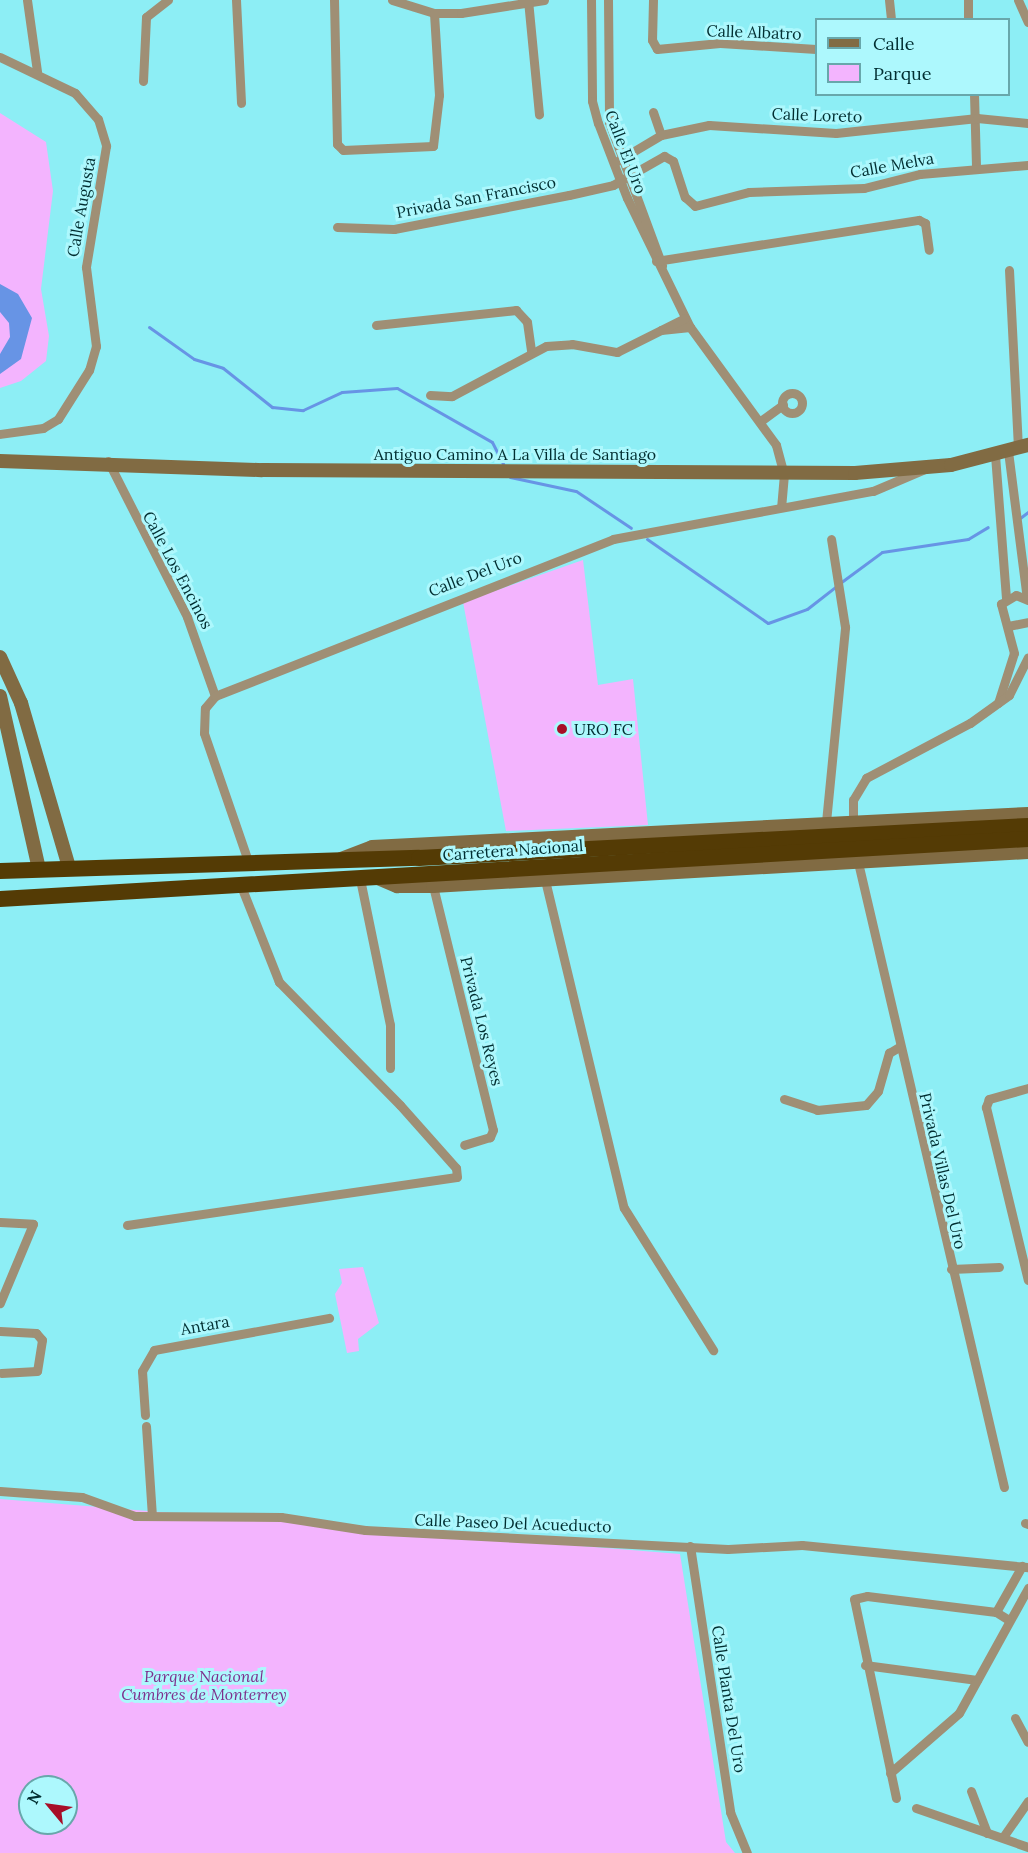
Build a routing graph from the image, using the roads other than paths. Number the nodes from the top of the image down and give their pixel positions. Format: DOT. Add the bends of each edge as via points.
graph roads {
  1 [pos="27,0"];
  2 [pos="168,0"];
  3 [pos="236,0"];
  4 [pos="334,0"];
  5 [pos="392,0"];
  6 [pos="544,0"];
  7 [pos="591,0"];
  8 [pos="608,0"];
  9 [pos="653,0"];
  10 [pos="889,0"];
  11 [pos="968,0"];
  12 [pos="1018,0"];
  13 [pos="528,2"];
  14 [pos="434,13"];
  15 [pos="891,18"];
  16 [pos="968,18"];
  17 [pos="1028,22"];
  18 [pos="815,49"];
  19 [pos="0,57"];
  20 [pos="37,71"];
  21 [pos="143,81"];
  22 [pos="974,96"];
  23 [pos="241,103"];
  24 [pos="653,112"];
  25 [pos="538,114"];
  26 [pos="977,118"];
  27 [pos="1028,123"];
  28 [pos="661,135"];
  29 [pos="638,148"];
  30 [pos="623,158"];
  31 [pos="614,163"];
  32 [pos="643,165"];
  33 [pos="1028,165"];
  34 [pos="976,166"];
  35 [pos="629,174"];
  36 [pos="619,180"];
  37 [pos="336,227"];
  38 [pos="929,250"];
  39 [pos="660,264"];
  40 [pos="1009,270"];
  41 [pos="687,322"];
  42 [pos="376,324"];
  43 [pos="531,351"];
  44 [pos="430,395"];
  45 [pos="783,405"];
  46 [pos="762,420"];
  47 [pos="0,434"];
  48 [pos="1012,450"];
  49 [pos="0,461"];
  50 [pos="108,461"];
  51 [pos="925,469"];
  52 [pos="784,474"];
  53 [pos="782,507"];
  54 [pos="831,539"];
  55 [pos="1006,598"];
  56 [pos="1028,600"];
  57 [pos="1027,623"];
  58 [pos="1008,626"];
  59 [pos="1028,636"];
  60 [pos="0,657"];
  61 [pos="1028,657"];
  62 [pos="0,696"];
  63 [pos="215,696"];
  64 [pos="998,703"];
  65 [pos="38,754"];
  66 [pos="18,758"];
  67 [pos="1028,814"];
  68 [pos="853,821"];
  69 [pos="899,821"];
  70 [pos="820,822"];
  71 [pos="1028,826"];
  72 [pos="1028,839"];
  73 [pos="1028,852"];
  74 [pos="340,860"];
  75 [pos="248,861"];
  76 [pos="857,861"];
  77 [pos="900,861"];
  78 [pos="817,866"];
  79 [pos="69,867"];
  80 [pos="39,869"];
  81 [pos="0,872"];
  82 [pos="426,872"];
  83 [pos="360,879"];
  84 [pos="545,880"];
  85 [pos="241,886"];
  86 [pos="0,899"];
  87 [pos="899,1047"];
  88 [pos="390,1068"];
  89 [pos="1028,1088"];
  90 [pos="784,1099"];
  91 [pos="464,1145"];
  92 [pos="0,1222"];
  93 [pos="127,1225"];
  94 [pos="999,1267"];
  95 [pos="951,1269"];
  96 [pos="1028,1280"];
  97 [pos="0,1303"];
  98 [pos="329,1318"];
  99 [pos="0,1331"];
  100 [pos="713,1350"];
  101 [pos="1,1373"];
  102 [pos="145,1415"];
  103 [pos="146,1426"];
  104 [pos="1004,1486"];
  105 [pos="0,1491"];
  106 [pos="152,1516"];
  107 [pos="690,1546"];
  108 [pos="1025,1567"];
  109 [pos="1028,1588"];
  110 [pos="996,1612"];
  111 [pos="1008,1618"];
  112 [pos="865,1665"];
  113 [pos="977,1680"];
  114 [pos="1015,1718"];
  115 [pos="1028,1742"];
  116 [pos="890,1773"];
  117 [pos="971,1791"];
  118 [pos="896,1798"];
  119 [pos="1028,1801"];
  120 [pos="916,1808"];
  121 [pos="987,1833"];
  122 [pos="1003,1837"];
  123 [pos="1028,1847"];
  124 [pos="747,1853"];
  1 -- 20 [label="street"];
  2 -- 21 [label="street" via="146,17"];
  3 -- 23 [label="street"];
  4 -- 14 [label="street" via="337,144 343,150 433,146 439,95"];
  5 -- 14 [label="street"];
  6 -- 13 [label="street"];
  7 -- 31 [label="street, Calle El Uro" via="592,100"];
  8 -- 30 [label="street, Calle El Uro" via="607,112"];
  9 -- 18 [label="street, Calle Albatro" via="655,47 720,43"];
  10 -- 15 [label="street"];
  11 -- 16 [label="street"];
  12 -- 17 [label="street"];
  13 -- 14 [label="street"];
  13 -- 25 [label="street"];
  19 -- 20 [label="street, Calle Augusta"];
  20 -- 47 [label="street, Calle Augusta" via="75,93 103,132 105,166 86,267 96,346 89,369 58,419 43,428"];
  22 -- 26 [label="street"];
  24 -- 28 [label="street"];
  26 -- 27 [label="street, Calle Loreto"];
  26 -- 28 [label="street, Calle Loreto" via="861,133 709,125"];
  26 -- 34 [label="street"];
  28 -- 29 [label="street, Calle Loreto"];
  29 -- 30 [label="street, Calle Loreto"];
  29 -- 32 [label="street"];
  30 -- 31 [label="street, Calle Loreto"];
  30 -- 35 [label="street, Calle El Uro"];
  31 -- 36 [label="street, Calle El Uro"];
  32 -- 34 [label="street, Calle Melva" via="670,158 691,204 749,192 864,188"];
  32 -- 35 [label="street"];
  33 -- 34 [label="street, Calle Melva"];
  35 -- 36 [label="street"];
  35 -- 39 [label="street, Calle El Uro"];
  36 -- 37 [label="street, Privada San Francisco" via="432,223"];
  36 -- 39 [label="street, Calle El Uro"];
  38 -- 39 [label="street" via="925,223 919,220"];
  39 -- 41 [label="street, Calle El Uro"];
  40 -- 48 [label="street"];
  41 -- 43 [label="street" via="659,330 616,352 562,343"];
  41 -- 46 [label="street, Calle El Uro"];
  42 -- 43 [label="street" via="516,310 527,322"];
  43 -- 44 [label="street" via="452,396"];
  45 -- 46 [label="street"];
  46 -- 52 [label="street, Calle El Uro"];
  48 -- 51 [label="street, Antiguo Camino A La Villa de Santiago"];
  48 -- 55 [label="street"];
  48 -- 56 [label="street"];
  49 -- 50 [label="street, Antiguo Camino A La Villa de Santiago"];
  50 -- 52 [label="street, Antiguo Camino A La Villa de Santiago" via="251,470"];
  50 -- 63 [label="street, Calle Los Encinos" via="187,617"];
  51 -- 52 [label="street, Antiguo Camino A La Villa de Santiago"];
  51 -- 53 [label="street, Calle Del Uro" via="873,491"];
  52 -- 53 [label="street, Calle El Uro"];
  53 -- 63 [label="street, Calle Del Uro" via="614,539"];
  54 -- 70 [label="street" via="844,627"];
  55 -- 56 [label="street"];
  55 -- 58 [label="street" via="999,613"];
  57 -- 58 [label="street"];
  57 -- 59 [label="street"];
  58 -- 64 [label="street" via="1012,666"];
  60 -- 65 [label="street"];
  61 -- 64 [label="street, Privada Villas Del Uro" via="1014,689"];
  62 -- 66 [label="street"];
  63 -- 75 [label="street" via="205,708 204,733"];
  64 -- 68 [label="street, Privada Villas Del Uro" via="866,778 853,800"];
  65 -- 66 [label="street"];
  65 -- 79 [label="street"];
  66 -- 80 [label="street"];
  67 -- 69 [label="street"];
  68 -- 69 [label="street"];
  68 -- 70 [label="street"];
  68 -- 76 [label="street, Privada Villas Del Uro"];
  69 -- 77 [label="street" via="886,830 884,846"];
  70 -- 74 [label="street" via="372,847"];
  70 -- 78 [label="street" via="825,843"];
  71 -- 82 [label="highway, Carretera Nacional"];
  72 -- 82 [label="highway, Carretera Nacional"];
  73 -- 77 [label="street"];
  74 -- 75 [label="highway, Carretera Nacional"];
  74 -- 82 [label="highway, Carretera Nacional"];
  75 -- 79 [label="highway, Carretera Nacional"];
  76 -- 77 [label="street"];
  76 -- 78 [label="street"];
  76 -- 87 [label="street, Privada Villas Del Uro"];
  78 -- 84 [label="street"];
  79 -- 80 [label="highway, Carretera Nacional"];
  80 -- 81 [label="highway, Carretera Nacional"];
  82 -- 83 [label="highway, Carretera Nacional"];
  82 -- 84 [label="street"];
  82 -- 91 [label="street, Privada Los Reyes" via="493,1130 490,1137"];
  83 -- 85 [label="highway, Carretera Nacional"];
  83 -- 88 [label="street" via="390,1025"];
  84 -- 100 [label="street" via="624,1208"];
  85 -- 86 [label="highway, Carretera Nacional"];
  85 -- 93 [label="street" via="279,982 400,1105 456,1168 457,1177"];
  87 -- 90 [label="street" via="889,1053 878,1091 866,1105 817,1110"];
  87 -- 95 [label="street, Privada Villas Del Uro"];
  89 -- 96 [label="street" via="989,1099 986,1107"];
  92 -- 97 [label="street" via="33,1223"];
  94 -- 95 [label="street"];
  95 -- 104 [label="street, Privada Villas Del Uro"];
  98 -- 102 [label="street, Antara" via="154,1350 142,1371"];
  99 -- 101 [label="street" via="32,1332 42,1340 37,1371"];
  103 -- 106 [label="street"];
  105 -- 106 [label="street, Calle Paseo Del Acueducto" via="82,1497"];
  106 -- 107 [label="street, Calle Paseo Del Acueducto" via="281,1517 364,1530"];
  107 -- 108 [label="street, Calle Paseo Del Acueducto" via="802,1545"];
  107 -- 124 [label="street, Calle Planta Del Uro" via="730,1812"];
  108 -- 110 [label="street"];
  109 -- 111 [label="street"];
  110 -- 111 [label="street"];
  110 -- 112 [label="street" via="867,1596 854,1599"];
  111 -- 113 [label="street"];
  112 -- 113 [label="street"];
  112 -- 116 [label="street"];
  113 -- 116 [label="street" via="946,1728"];
  114 -- 115 [label="street"];
  116 -- 118 [label="street"];
  117 -- 121 [label="street"];
  119 -- 122 [label="street"];
  120 -- 121 [label="street"];
  121 -- 122 [label="street"];
  122 -- 123 [label="street"];
}
